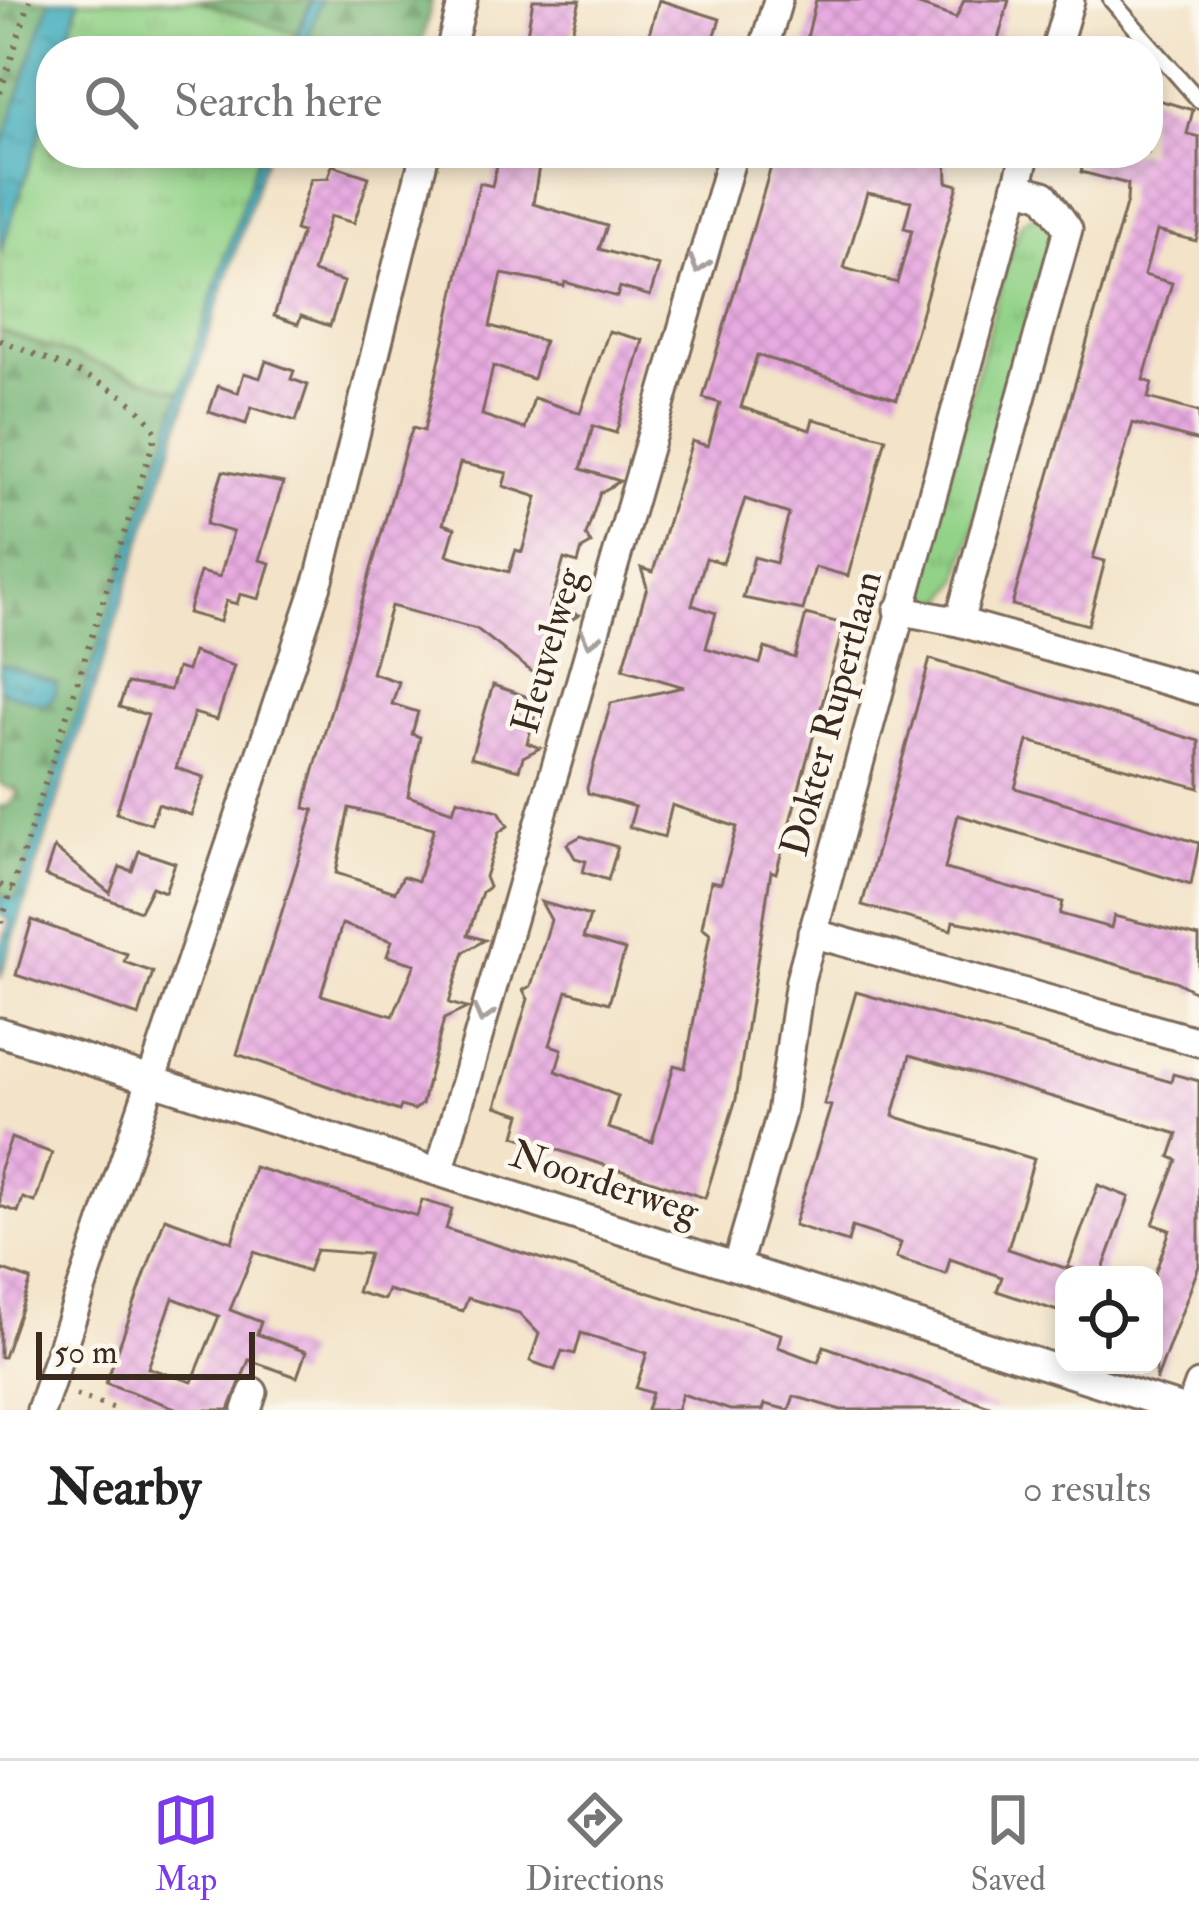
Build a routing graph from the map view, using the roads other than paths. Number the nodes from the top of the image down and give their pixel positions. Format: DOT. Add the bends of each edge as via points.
graph roads {
  1 [pos="463,0"];
  2 [pos="778,0"];
  3 [pos="1070,0"];
  4 [pos="1111,0"];
  5 [pos="454,36"];
  6 [pos="767,36"];
  7 [pos="1059,36"];
  8 [pos="1143,36"];
  9 [pos="1163,59"];
  10 [pos="1199,100"];
  11 [pos="421,168"];
  12 [pos="729,168"];
  13 [pos="1022,168"];
  14 [pos="1016,187"];
  15 [pos="898,610"];
  16 [pos="959,622"];
  17 [pos="1199,690"];
  18 [pos="812,933"];
  19 [pos="0,1032"];
  20 [pos="1199,1042"];
  21 [pos="154,1080"];
  22 [pos="440,1169"];
  23 [pos="737,1264"];
  24 [pos="1199,1385"];
  25 [pos="45,1398"];
  26 [pos="1188,1410"];
  1 -- 5 [label="street"];
  2 -- 6 [label="street"];
  3 -- 7 [label="street"];
  4 -- 8 [label="lane"];
  9 -- 10 [label="lane"];
  11 -- 21 [label="street" via="320,576"];
  12 -- 22 [label="street, Heuvelweg, one-way"];
  13 -- 14 [label="street, Dokter Rupertlaan"];
  14 -- 15 [label="street, Dokter Rupertlaan"];
  14 -- 16 [label="street" via="1044,195 1068,229"];
  15 -- 16 [label="street"];
  15 -- 18 [label="street, Dokter Rupertlaan"];
  16 -- 17 [label="street"];
  18 -- 20 [label="street"];
  18 -- 23 [label="street, Dokter Rupertlaan" via="781,1114"];
  19 -- 21 [label="street, Noorderweg"];
  21 -- 22 [label="street, Noorderweg"];
  21 -- 25 [label="street"];
  22 -- 23 [label="street, Noorderweg"];
  23 -- 26 [label="street, Noorderweg"];
  24 -- 26 [label="street"];
}
